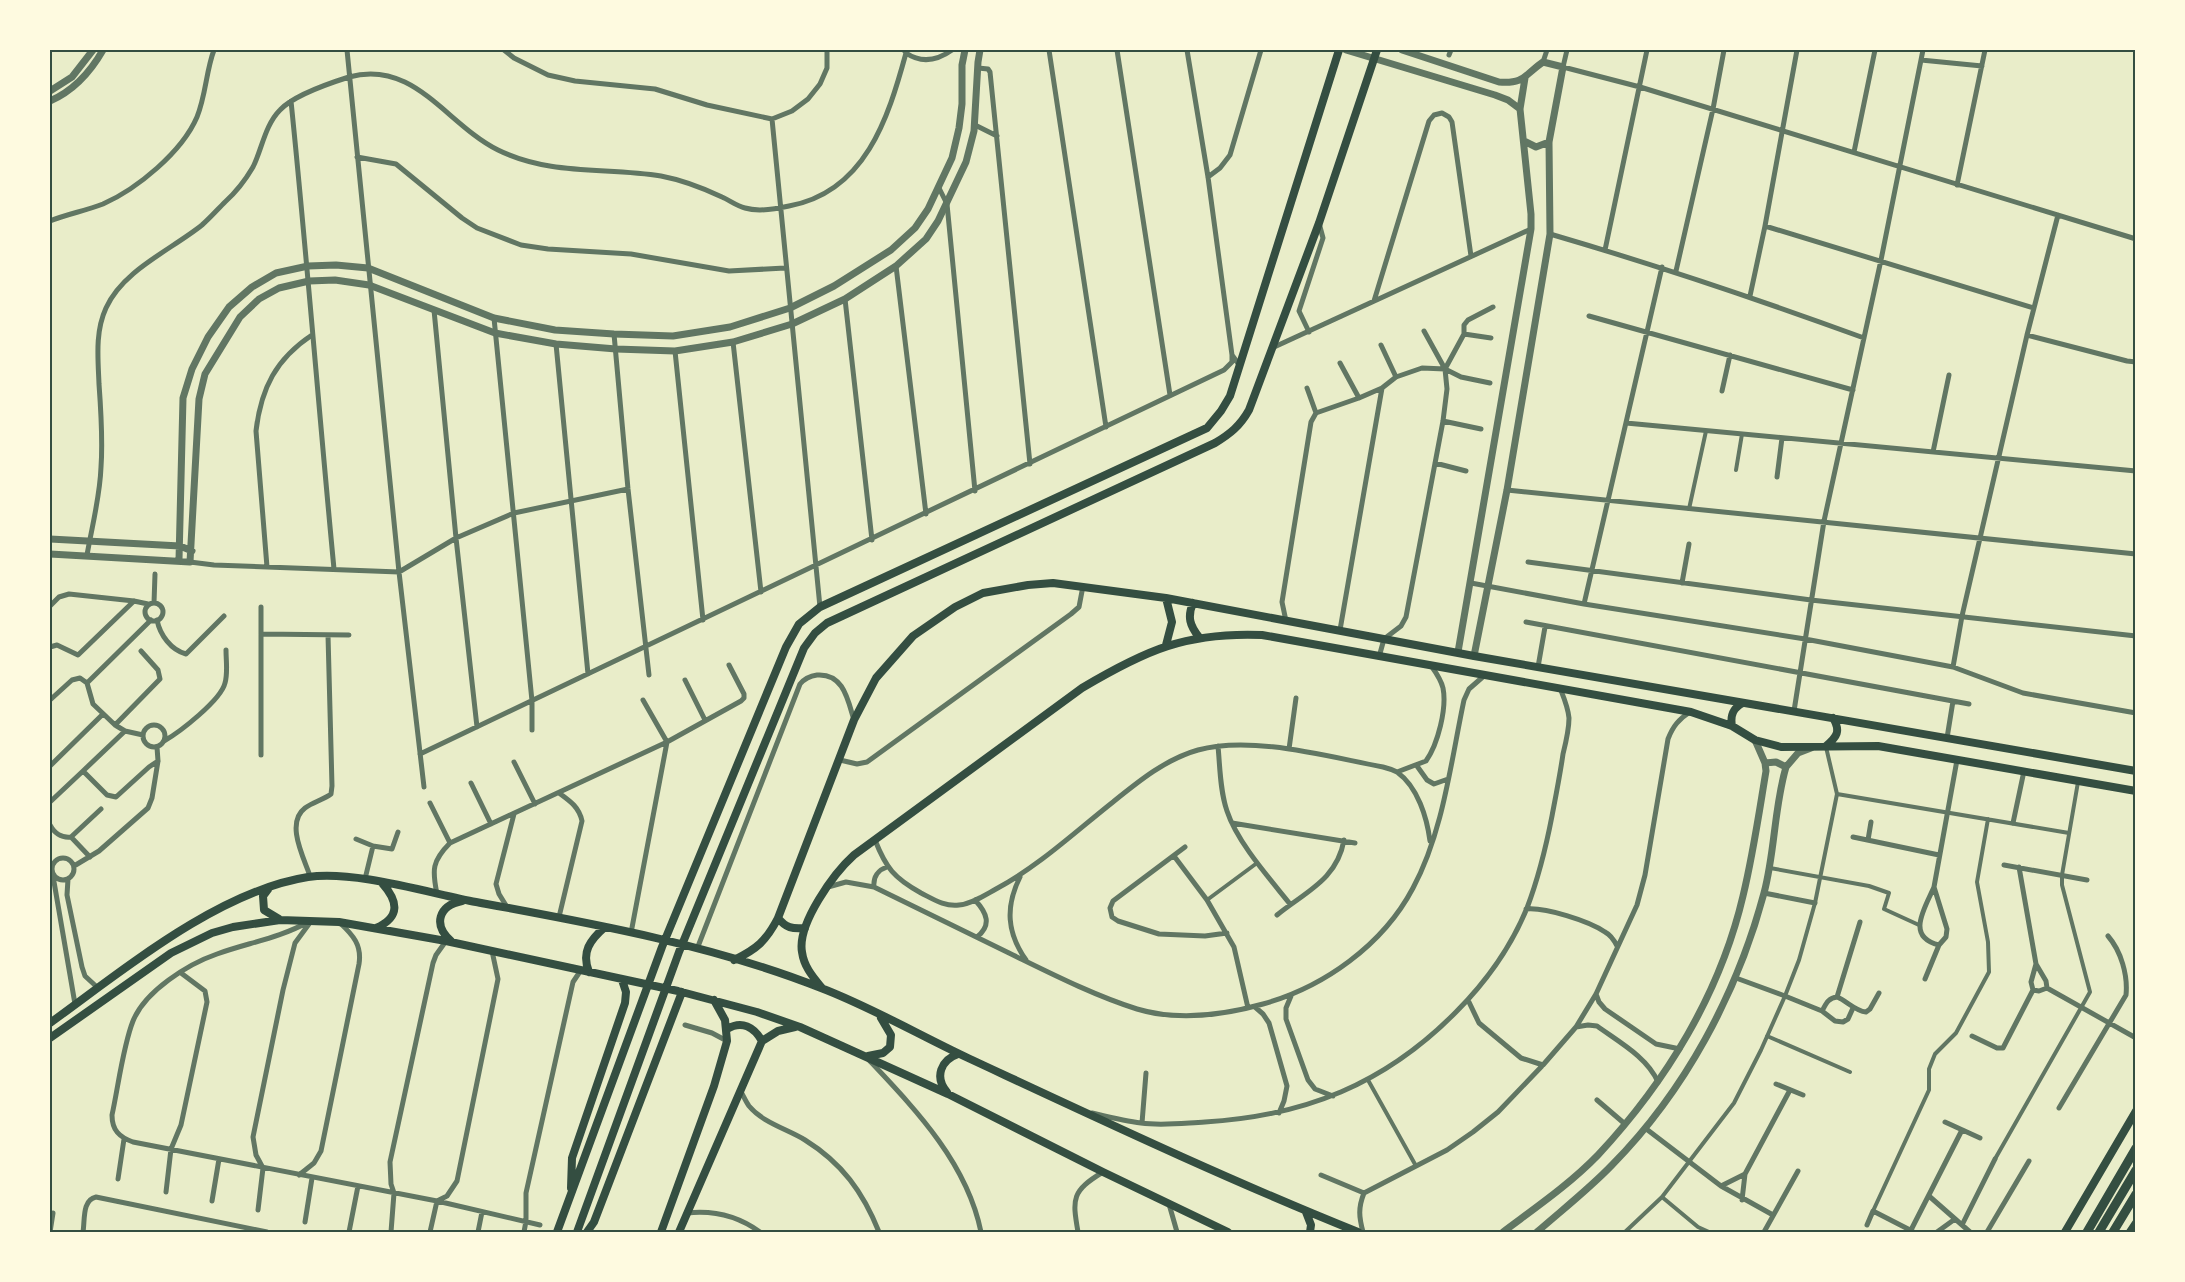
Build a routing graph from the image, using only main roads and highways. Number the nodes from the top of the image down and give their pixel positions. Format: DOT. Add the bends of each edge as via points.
graph roads {
  1 [pos="1339,50"];
  2 [pos="1377,50"];
  3 [pos="1166,598"];
  4 [pos="1193,603"];
  5 [pos="1199,637"];
  6 [pos="1166,645"];
  7 [pos="1743,703"];
  8 [pos="1833,718"];
  9 [pos="1732,726"];
  10 [pos="1826,746"];
  11 [pos="2136,771"];
  12 [pos="2136,791"];
  13 [pos="382,882"];
  14 [pos="272,885"];
  15 [pos="466,900"];
  16 [pos="778,918"];
  17 [pos="280,920"];
  18 [pos="605,927"];
  19 [pos="376,928"];
  20 [pos="805,928"];
  21 [pos="449,942"];
  22 [pos="734,960"];
  23 [pos="585,971"];
  24 [pos="622,980"];
  25 [pos="822,988"];
  26 [pos="680,991"];
  27 [pos="714,1000"];
  28 [pos="876,1014"];
  29 [pos="50,1023"];
  30 [pos="800,1027"];
  31 [pos="727,1029"];
  32 [pos="50,1038"];
  33 [pos="762,1041"];
  34 [pos="958,1054"];
  35 [pos="866,1056"];
  36 [pos="948,1094"];
  37 [pos="2136,1110"];
  38 [pos="2136,1148"];
  39 [pos="2136,1170"];
  40 [pos="571,1194"];
  41 [pos="2136,1194"];
  42 [pos="1306,1212"];
  43 [pos="2136,1223"];
  44 [pos="660,1232"];
  45 [pos="557,1233"];
  46 [pos="577,1233"];
  47 [pos="587,1233"];
  48 [pos="679,1233"];
  49 [pos="1228,1233"];
  50 [pos="1310,1233"];
  51 [pos="1358,1233"];
  52 [pos="2065,1233"];
  53 [pos="2087,1233"];
  54 [pos="2099,1233"];
  55 [pos="2113,1233"];
  56 [pos="2130,1233"];
  1 -- 40 [label="main road" via="1230,396 1208,428 820,607 799,624 662,947"];
  2 -- 46 [label="main road" via="1319,223 1249,410 1234,431 827,623 804,648 679,952"];
  3 -- 4 [label="main road"];
  3 -- 6 [label="main road" via="1172,622"];
  3 -- 16 [label="main road" via="1053,583 1002,589 983,593 955,607 913,636 876,678 854,720"];
  4 -- 5 [label="main road" via="1189,621"];
  4 -- 7 [label="main road"];
  5 -- 6 [label="main road"];
  5 -- 9 [label="main road" via="1262,635 1690,712"];
  6 -- 20 [label="main road" via="1120,665 1082,688 875,840 839,869"];
  7 -- 8 [label="main road"];
  7 -- 9 [label="main road" via="1732,712"];
  8 -- 10 [label="main road" via="1838,732"];
  8 -- 11 [label="main road"];
  9 -- 10 [label="main road" via="1755,740 1781,747"];
  10 -- 12 [label="main road" via="1878,746"];
  13 -- 14 [label="main road" via="310,876"];
  13 -- 15 [label="main road"];
  13 -- 19 [label="main road" via="393,897 395,909 389,921"];
  14 -- 17 [label="main road" via="263,896 263,906 266,913"];
  14 -- 29 [label="main road" via="196,921"];
  15 -- 18 [label="main road"];
  15 -- 21 [label="main road" via="451,904 440,918 441,931"];
  16 -- 20 [label="main road" via="789,928"];
  16 -- 22 [label="main road" via="761,944"];
  17 -- 19 [label="main road"];
  17 -- 32 [label="main road" via="233,927 181,948"];
  18 -- 22 [label="main road"];
  18 -- 23 [label="main road" via="588,946"];
  19 -- 21 [label="main road"];
  20 -- 25 [label="main road" via="801,939 803,959"];
  21 -- 23 [label="main road"];
  22 -- 25 [label="main road"];
  23 -- 24 [label="main road"];
  24 -- 26 [label="main road"];
  24 -- 40 [label="main road" via="625,1003 572,1158"];
  25 -- 28 [label="main road"];
  26 -- 27 [label="main road"];
  26 -- 47 [label="main road"];
  27 -- 30 [label="main road"];
  27 -- 31 [label="main road"];
  28 -- 34 [label="main road"];
  28 -- 35 [label="main road" via="888,1027 890,1047 883,1053"];
  30 -- 33 [label="main road" via="778,1031"];
  30 -- 35 [label="main road"];
  31 -- 33 [label="main road" via="746,1026 757,1032"];
  31 -- 44 [label="main road" via="714,1086"];
  33 -- 48 [label="main road"];
  34 -- 36 [label="main road" via="941,1068 940,1082"];
  34 -- 42 [label="main road"];
  35 -- 36 [label="main road"];
  36 -- 49 [label="main road"];
  37 -- 52 [label="main road"];
  38 -- 53 [label="highway"];
  39 -- 54 [label="highway"];
  40 -- 45 [label="main road"];
  41 -- 55 [label="highway"];
  42 -- 50 [label="main road"];
  42 -- 51 [label="main road"];
  43 -- 56 [label="main road"];
}
